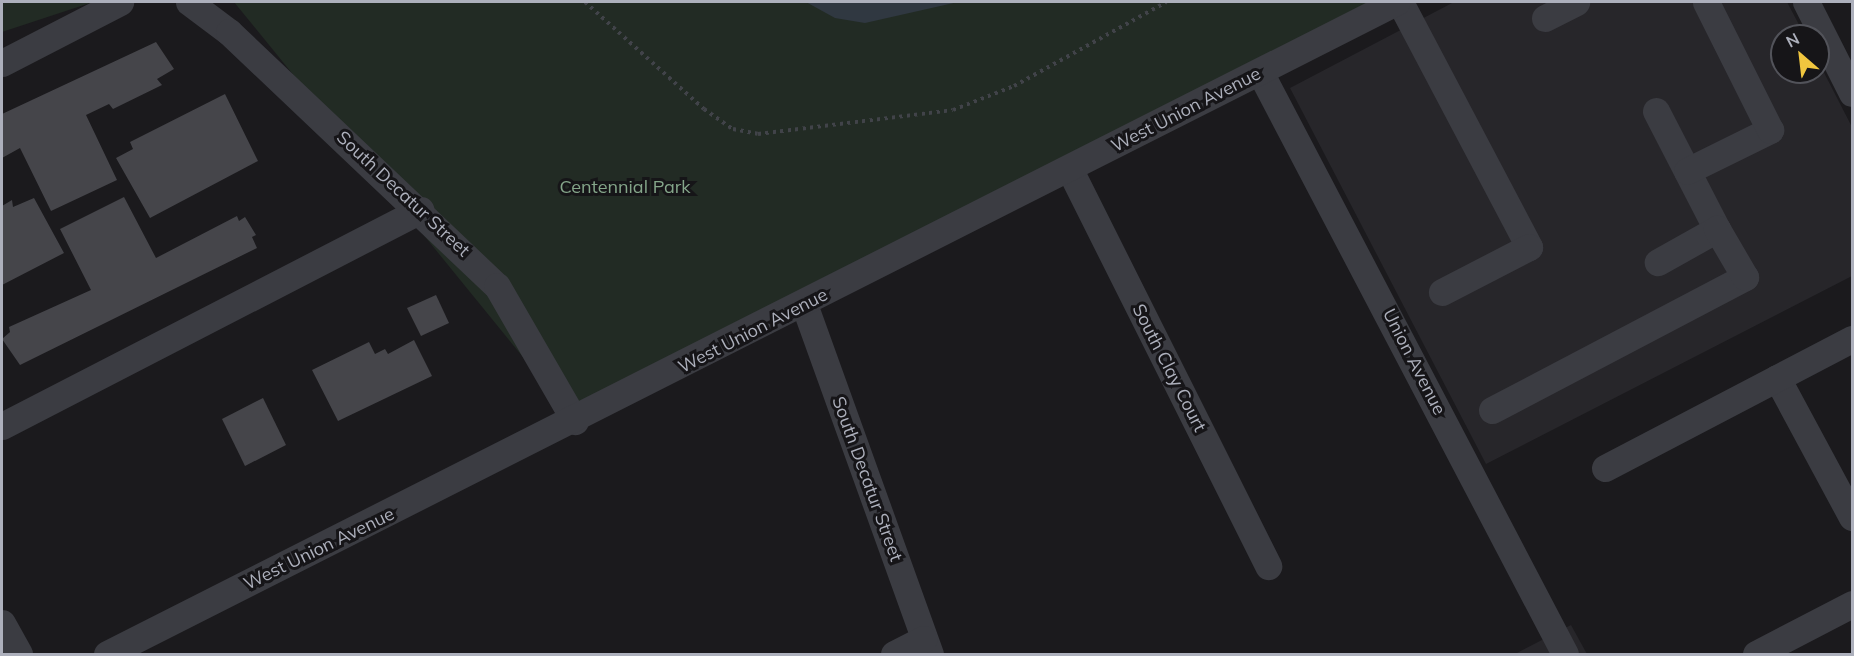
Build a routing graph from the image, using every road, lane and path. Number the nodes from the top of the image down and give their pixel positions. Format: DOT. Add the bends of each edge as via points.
graph roads {
  1 [pos="120,2"];
  2 [pos="189,2"];
  3 [pos="585,2"];
  4 [pos="1166,2"];
  5 [pos="1398,2"];
  6 [pos="1576,2"];
  7 [pos="1706,2"];
  8 [pos="1806,2"];
  9 [pos="1545,18"];
  10 [pos="2,63"];
  11 [pos="1260,72"];
  12 [pos="1852,93"];
  13 [pos="1656,111"];
  14 [pos="1070,170"];
  15 [pos="1687,171"];
  16 [pos="421,210"];
  17 [pos="1717,229"];
  18 [pos="1658,262"];
  19 [pos="1443,292"];
  20 [pos="804,304"];
  21 [pos="1852,339"];
  22 [pos="1777,378"];
  23 [pos="1492,410"];
  24 [pos="575,421"];
  25 [pos="2,426"];
  26 [pos="1605,468"];
  27 [pos="1852,517"];
  28 [pos="1268,566"];
  29 [pos="1852,604"];
  30 [pos="2,623"];
  31 [pos="926,647"];
  32 [pos="18,654"];
  33 [pos="107,654"];
  34 [pos="894,654"];
  35 [pos="1565,654"];
  36 [pos="1756,654"];
  1 -- 10 [label="street"];
  2 -- 16 [label="street, South Decatur Street" via="215,19"];
  3 -- 4 [label="path" via="704,109 733,129 758,134 820,130 952,110 1014,86"];
  5 -- 11 [label="street, West Union Avenue"];
  5 -- 19 [label="street" via="1529,247"];
  6 -- 9 [label="street"];
  7 -- 15 [label="street" via="1770,130"];
  8 -- 12 [label="street"];
  11 -- 14 [label="street, West Union Avenue"];
  11 -- 35 [label="street, Union Avenue"];
  13 -- 15 [label="street"];
  14 -- 20 [label="street, West Union Avenue"];
  14 -- 28 [label="street, South Clay Court"];
  15 -- 17 [label="street"];
  16 -- 24 [label="street, South Decatur Street" via="497,286"];
  16 -- 25 [label="street"];
  17 -- 18 [label="street"];
  17 -- 23 [label="street" via="1745,277"];
  20 -- 24 [label="street, West Union Avenue"];
  20 -- 31 [label="street, South Decatur Street"];
  21 -- 22 [label="street"];
  22 -- 26 [label="street"];
  22 -- 27 [label="street"];
  24 -- 33 [label="street, West Union Avenue"];
  29 -- 36 [label="street"];
  30 -- 32 [label="street"];
  31 -- 34 [label="street"];
}
